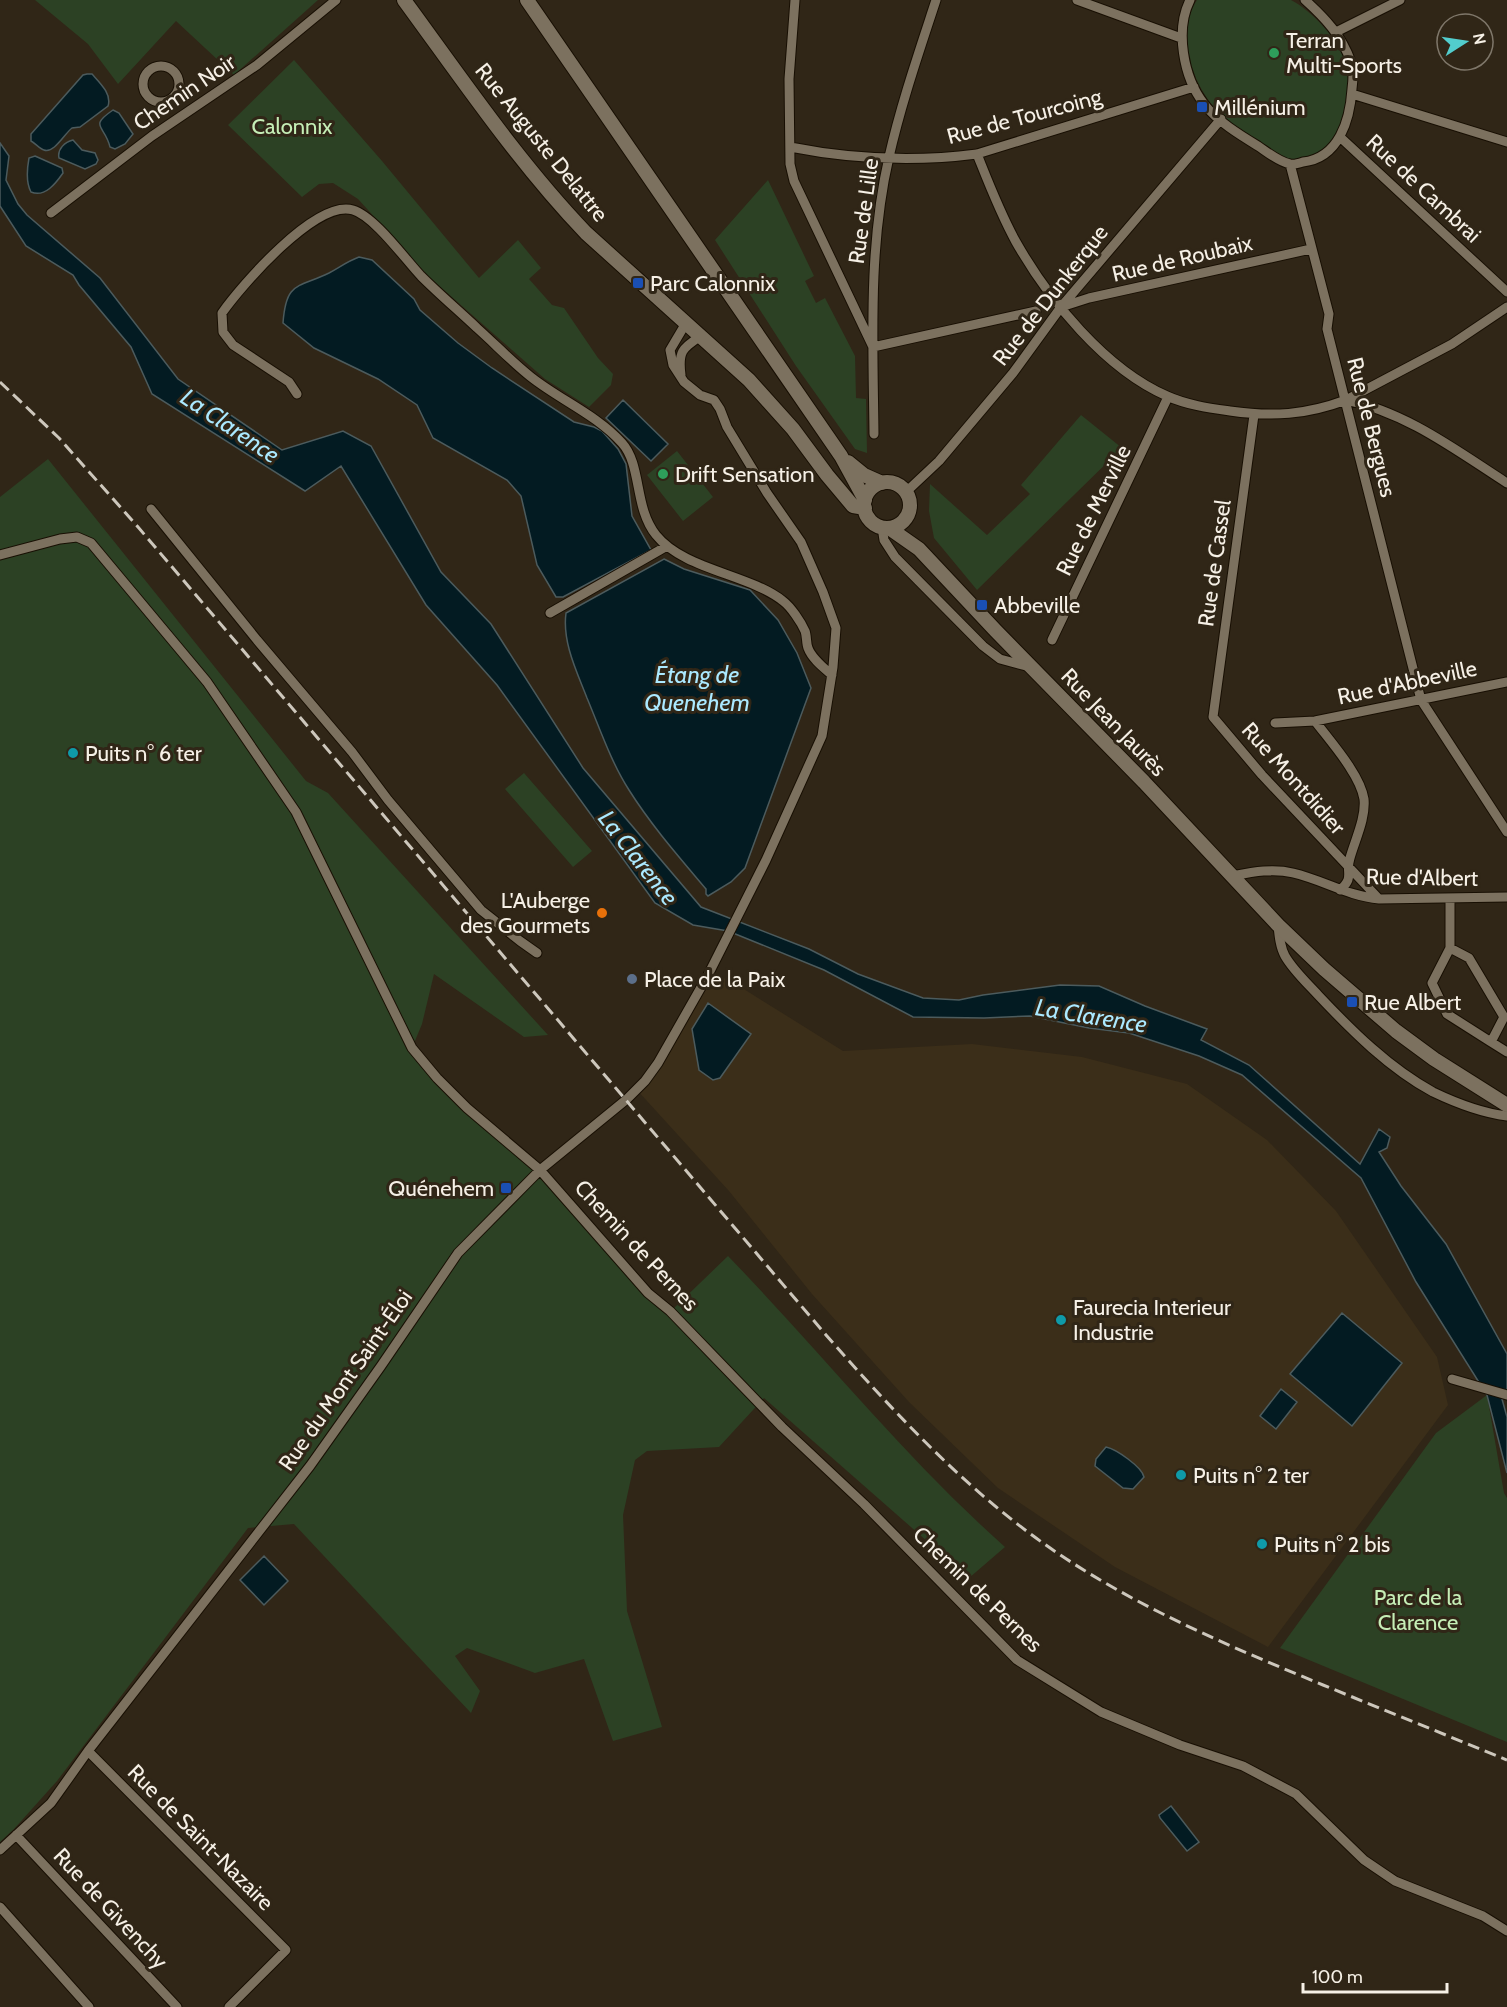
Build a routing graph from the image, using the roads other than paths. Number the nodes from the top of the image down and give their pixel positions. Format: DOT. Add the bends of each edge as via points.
graph roads {
  1 [pos="336,0"];
  2 [pos="404,0"];
  3 [pos="527,0"];
  4 [pos="795,0"];
  5 [pos="936,0"];
  6 [pos="1077,0"];
  7 [pos="1190,0"];
  8 [pos="1305,0"];
  9 [pos="1400,0"];
  10 [pos="1336,32"];
  11 [pos="1181,38"];
  12 [pos="1194,87"];
  13 [pos="1352,94"];
  14 [pos="173,98"];
  15 [pos="184,113"];
  16 [pos="1221,119"];
  17 [pos="1341,137"];
  18 [pos="1507,142"];
  19 [pos="790,147"];
  20 [pos="977,154"];
  21 [pos="889,158"];
  22 [pos="1290,164"];
  23 [pos="51,213"];
  24 [pos="1311,249"];
  25 [pos="1507,292"];
  26 [pos="1061,307"];
  27 [pos="1507,307"];
  28 [pos="1036,311"];
  29 [pos="686,323"];
  30 [pos="701,336"];
  31 [pos="873,347"];
  32 [pos="681,377"];
  33 [pos="297,394"];
  34 [pos="1168,397"];
  35 [pos="1347,400"];
  36 [pos="1254,415"];
  37 [pos="874,434"];
  38 [pos="841,456"];
  39 [pos="882,483"];
  40 [pos="1507,483"];
  41 [pos="906,492"];
  42 [pos="865,504"];
  43 [pos="151,509"];
  44 [pos="908,514"];
  45 [pos="885,527"];
  46 [pos="667,546"];
  47 [pos="919,549"];
  48 [pos="0,555"];
  49 [pos="549,613"];
  50 [pos="1052,640"];
  51 [pos="1030,667"];
  52 [pos="832,675"];
  53 [pos="1507,682"];
  54 [pos="1421,700"];
  55 [pos="1213,717"];
  56 [pos="1315,721"];
  57 [pos="1275,723"];
  58 [pos="1507,832"];
  59 [pos="1348,865"];
  60 [pos="1232,876"];
  61 [pos="1340,890"];
  62 [pos="1507,897"];
  63 [pos="1450,898"];
  64 [pos="1379,899"];
  65 [pos="1278,926"];
  66 [pos="1450,948"];
  67 [pos="537,952"];
  68 [pos="1491,1042"];
  69 [pos="1507,1052"];
  70 [pos="1507,1105"];
  71 [pos="1507,1116"];
  72 [pos="540,1170"];
  73 [pos="1452,1379"];
  74 [pos="1507,1395"];
  75 [pos="88,1751"];
  76 [pos="16,1835"];
  77 [pos="0,1850"];
  78 [pos="0,1907"];
  79 [pos="1507,1931"];
  80 [pos="89,2007"];
  81 [pos="177,2007"];
  82 [pos="230,2007"];
  1 -- 15 [label="street, Chemin Noir" via="257,65"];
  2 -- 29 [label="main road, Rue Auguste Delattre" via="566,212"];
  3 -- 38 [label="main road"];
  4 -- 19 [label="street" via="789,79"];
  5 -- 21 [label="street, Rue de Lille"];
  6 -- 11 [label="street"];
  7 -- 11 [label="street"];
  8 -- 10 [label="street"];
  9 -- 10 [label="street"];
  10 -- 13 [label="street" via="1352,64"];
  11 -- 12 [label="street"];
  12 -- 16 [label="street" via="1204,104"];
  12 -- 20 [label="street, Rue de Tourcoing"];
  13 -- 17 [label="street"];
  13 -- 18 [label="street"];
  14 -- 14 [label="street" via="178,91 177,76 166,66 151,68 142,81 146,95 159,102"];
  14 -- 15 [label="street"];
  15 -- 23 [label="street, Chemin Noir"];
  16 -- 22 [label="street"];
  16 -- 26 [label="street, Rue de Dunkerque"];
  17 -- 22 [label="street" via="1327,153 1310,162"];
  17 -- 25 [label="street, Rue de Cambrai"];
  19 -- 21 [label="street, Rue de Tourcoing"];
  19 -- 31 [label="street" via="794,182"];
  20 -- 21 [label="street, Rue de Tourcoing" via="943,159"];
  20 -- 26 [label="street" via="1016,242"];
  21 -- 31 [label="street, Rue de Lille" via="872,292"];
  22 -- 24 [label="street, Rue de Bergues"];
  24 -- 26 [label="street, Rue de Roubaix"];
  24 -- 35 [label="street, Rue de Bergues"];
  26 -- 34 [label="street" via="1104,355 1130,376"];
  26 -- 41 [label="street, Rue de Dunkerque" via="998,391 939,461"];
  27 -- 35 [label="street" via="1452,344"];
  28 -- 31 [label="street"];
  29 -- 30 [label="main road, Rue Auguste Delattre"];
  29 -- 32 [label="street" via="670,350"];
  30 -- 32 [label="street" via="682,350"];
  30 -- 42 [label="main road, Rue Auguste Delattre" via="749,380 793,429 853,506"];
  31 -- 37 [label="street, Rue de Lille"];
  32 -- 52 [label="street" via="700,394 714,400 727,427 801,542 836,628"];
  33 -- 46 [label="street" via="289,382 233,345 224,332 222,313 270,256 316,221 333,212 352,210 371,221 422,276 529,376 608,429 624,445 633,463 642,511"];
  34 -- 36 [label="street"];
  34 -- 50 [label="street, Rue de Merville"];
  35 -- 36 [label="street" via="1293,414"];
  35 -- 40 [label="street" via="1402,419"];
  35 -- 54 [label="street, Rue de Bergues"];
  36 -- 55 [label="street, Rue de Cassel"];
  38 -- 39 [label="main road" via="864,475"];
  38 -- 42 [label="main road"];
  39 -- 41 [label="main road" via="895,483"];
  39 -- 42 [label="main road" via="870,491"];
  41 -- 44 [label="main road"];
  42 -- 45 [label="main road" via="872,522"];
  43 -- 67 [label="street" via="481,910"];
  44 -- 45 [label="main road" via="900,524"];
  44 -- 47 [label="main road, Rue Jean Jaurès"];
  45 -- 47 [label="main road, Rue Jean Jaurès"];
  45 -- 51 [label="street" via="884,540 895,557 983,646 1000,659"];
  46 -- 49 [label="street"];
  46 -- 52 [label="street" via="717,571 756,584 785,602 805,631 808,649"];
  47 -- 51 [label="main road, Rue Jean Jaurès"];
  48 -- 72 [label="street, Chemin de Pernes" via="60,539 77,537 91,543 207,682 296,812 412,1048 467,1108"];
  51 -- 60 [label="main road, Rue Jean Jaurès"];
  52 -- 72 [label="street, Rue du Mont Saint-Éloi" via="822,736 766,860 658,1063 627,1099"];
  53 -- 54 [label="street, Rue d'Abbeville"];
  54 -- 56 [label="street, Rue d'Abbeville"];
  54 -- 58 [label="street, Rue de Bergues"];
  55 -- 59 [label="street, Rue Montdidier"];
  56 -- 57 [label="street, Rue d'Abbeville"];
  56 -- 59 [label="street" via="1353,772 1364,799 1362,820"];
  59 -- 61 [label="street, Rue Montdidier" via="1350,878"];
  59 -- 64 [label="street, Rue Montdidier"];
  60 -- 61 [label="street, Rue d'Albert" via="1262,870 1292,873"];
  60 -- 65 [label="main road, Rue Jean Jaurès"];
  61 -- 64 [label="street, Rue d'Albert"];
  62 -- 63 [label="street, Rue d'Albert"];
  63 -- 64 [label="street, Rue d'Albert"];
  63 -- 66 [label="street"];
  65 -- 70 [label="main road, Rue Jean Jaurès" via="1396,1031"];
  65 -- 71 [label="street" via="1285,957 1368,1046 1434,1092 1487,1114"];
  66 -- 68 [label="street" via="1469,958 1504,1017"];
  66 -- 68 [label="street" via="1432,983 1447,1014"];
  68 -- 69 [label="street"];
  72 -- 75 [label="street, Rue du Mont Saint-Éloi" via="458,1253 310,1466"];
  72 -- 79 [label="street, Chemin de Pernes" via="648,1293 1017,1660 1101,1713 1243,1766 1296,1794 1364,1860 1395,1881 1483,1916"];
  73 -- 74 [label="street"];
  75 -- 76 [label="street, Rue du Mont Saint-Éloi" via="51,1803"];
  75 -- 82 [label="street, Rue de Saint-Nazaire" via="286,1950"];
  76 -- 77 [label="street, Rue du Mont Saint-Éloi"];
  76 -- 81 [label="street, Rue de Givenchy"];
  78 -- 80 [label="street"];
}
